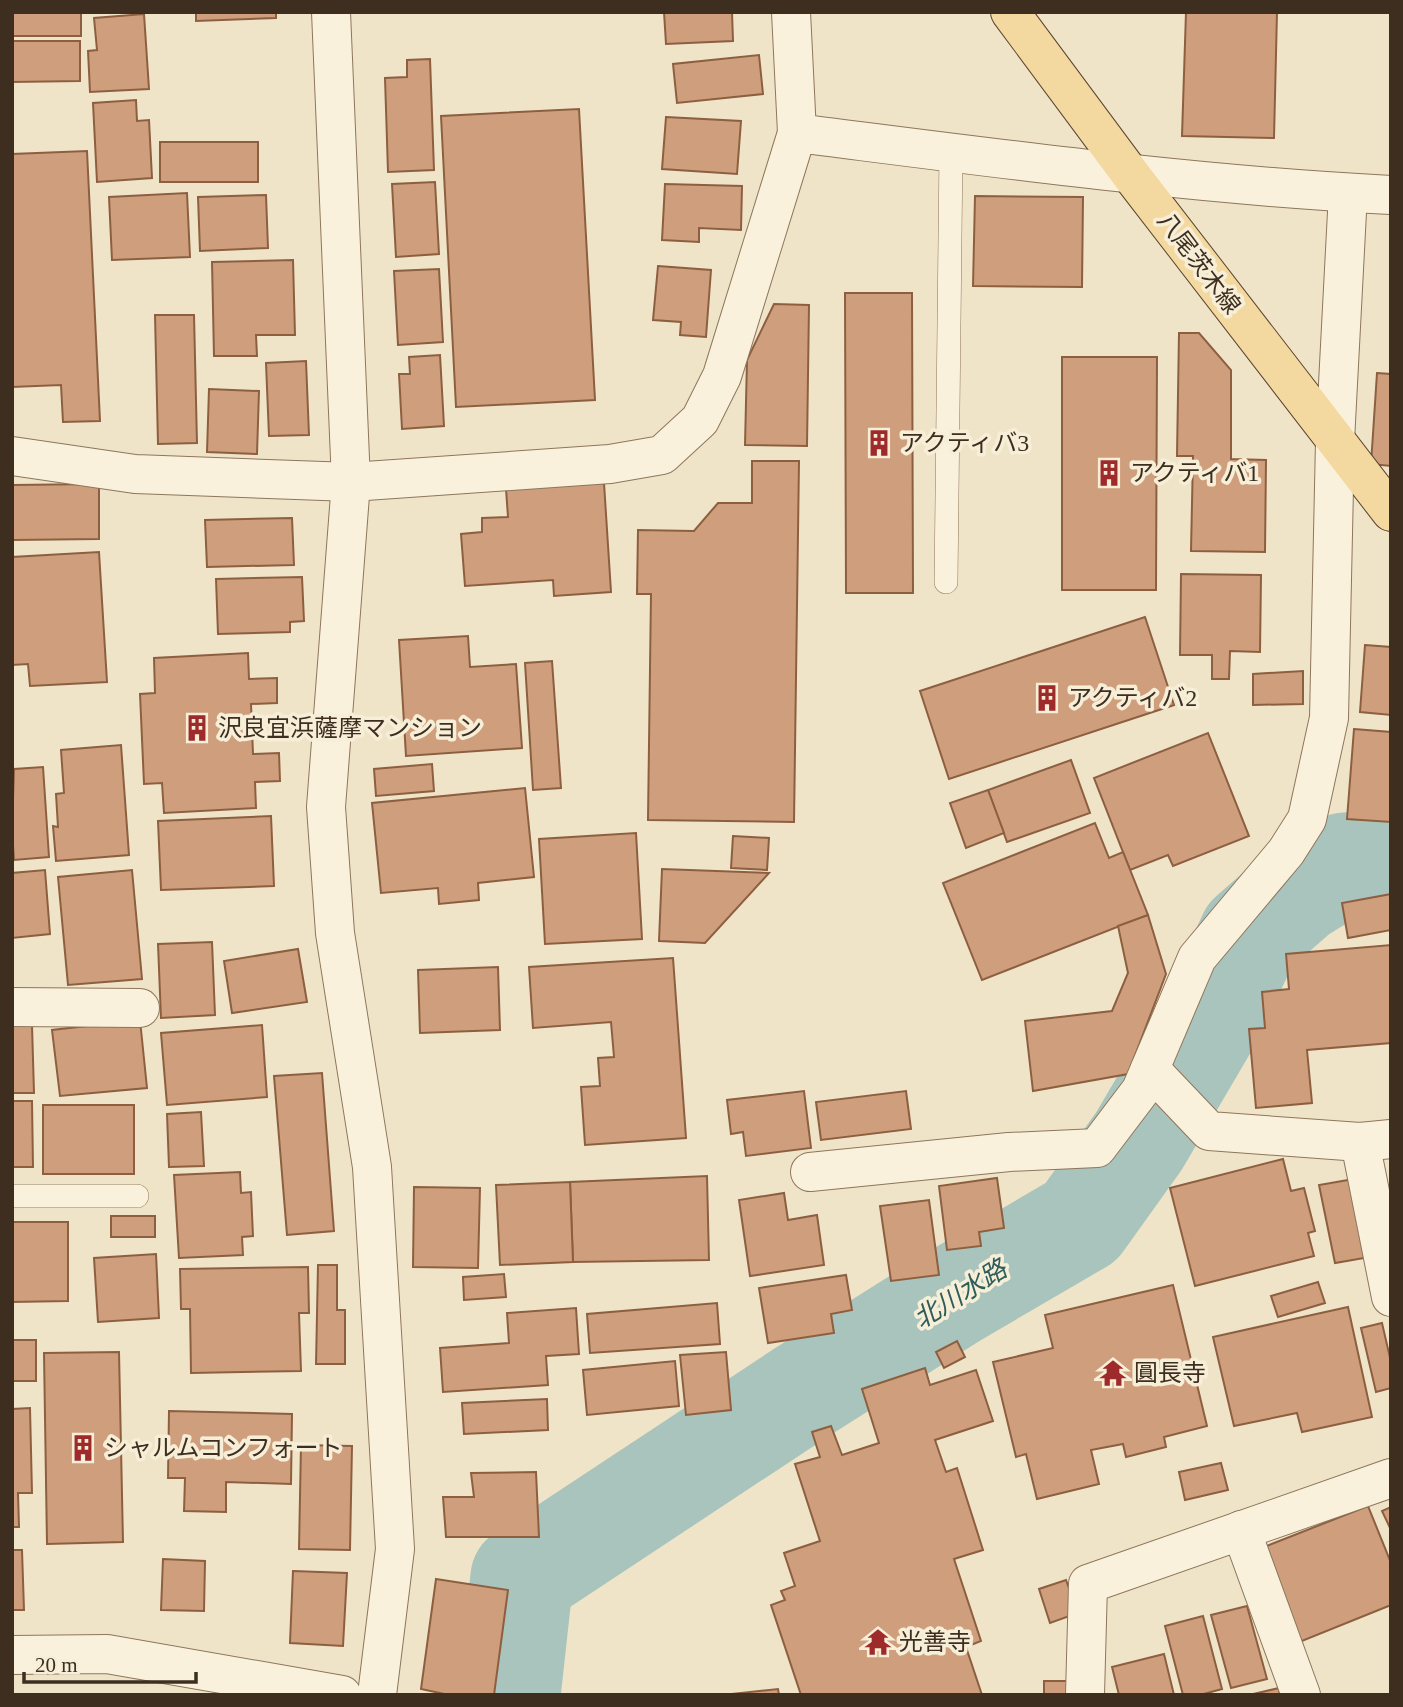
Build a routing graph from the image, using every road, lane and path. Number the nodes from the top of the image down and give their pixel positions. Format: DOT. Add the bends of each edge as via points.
graph roads {
  1 [pos="331,12"];
  2 [pos="791,12"];
  3 [pos="1010,12"];
  4 [pos="797,133"];
  5 [pos="951,152"];
  6 [pos="1131,175"];
  7 [pos="1348,193"];
  8 [pos="1391,195"];
  9 [pos="1335,441"];
  10 [pos="12,456"];
  11 [pos="351,482"];
  12 [pos="1391,512"];
  13 [pos="946,582"];
  14 [pos="12,1007"];
  15 [pos="140,1008"];
  16 [pos="1150,1069"];
  17 [pos="1375,1140"];
  18 [pos="810,1172"];
  19 [pos="12,1196"];
  20 [pos="137,1196"];
  21 [pos="1391,1297"];
  22 [pos="1391,1478"];
  23 [pos="1241,1530"];
  24 [pos="12,1655"];
  25 [pos="342,1695"];
  26 [pos="377,1695"];
  27 [pos="1085,1695"];
  28 [pos="1301,1695"];
  1 -- 11 [label="street"];
  2 -- 4 [label="street"];
  3 -- 6 [label="main road, 八尾茨木線"];
  4 -- 5 [label="street"];
  4 -- 11 [label="street" via="722,376 700,420 662,455 610,464"];
  5 -- 6 [label="street"];
  5 -- 13 [label="lane"];
  6 -- 7 [label="street"];
  6 -- 9 [label="main road, 八尾茨木線"];
  7 -- 8 [label="street"];
  7 -- 9 [label="street"];
  9 -- 12 [label="main road, 八尾茨木線"];
  9 -- 16 [label="street" via="1329,718 1307,819 1286,852 1197,958"];
  10 -- 11 [label="street" via="135,474"];
  11 -- 26 [label="street" via="326,807 335,933 372,1167 395,1549"];
  14 -- 15 [label="street"];
  16 -- 17 [label="street" via="1209,1131"];
  16 -- 18 [label="street" via="1141,1090 1097,1147"];
  17 -- 21 [label="street"];
  19 -- 20 [label="lane"];
  22 -- 23 [label="street"];
  23 -- 27 [label="street" via="1088,1584"];
  23 -- 28 [label="street"];
  24 -- 25 [label="street" via="107,1654"];
}
